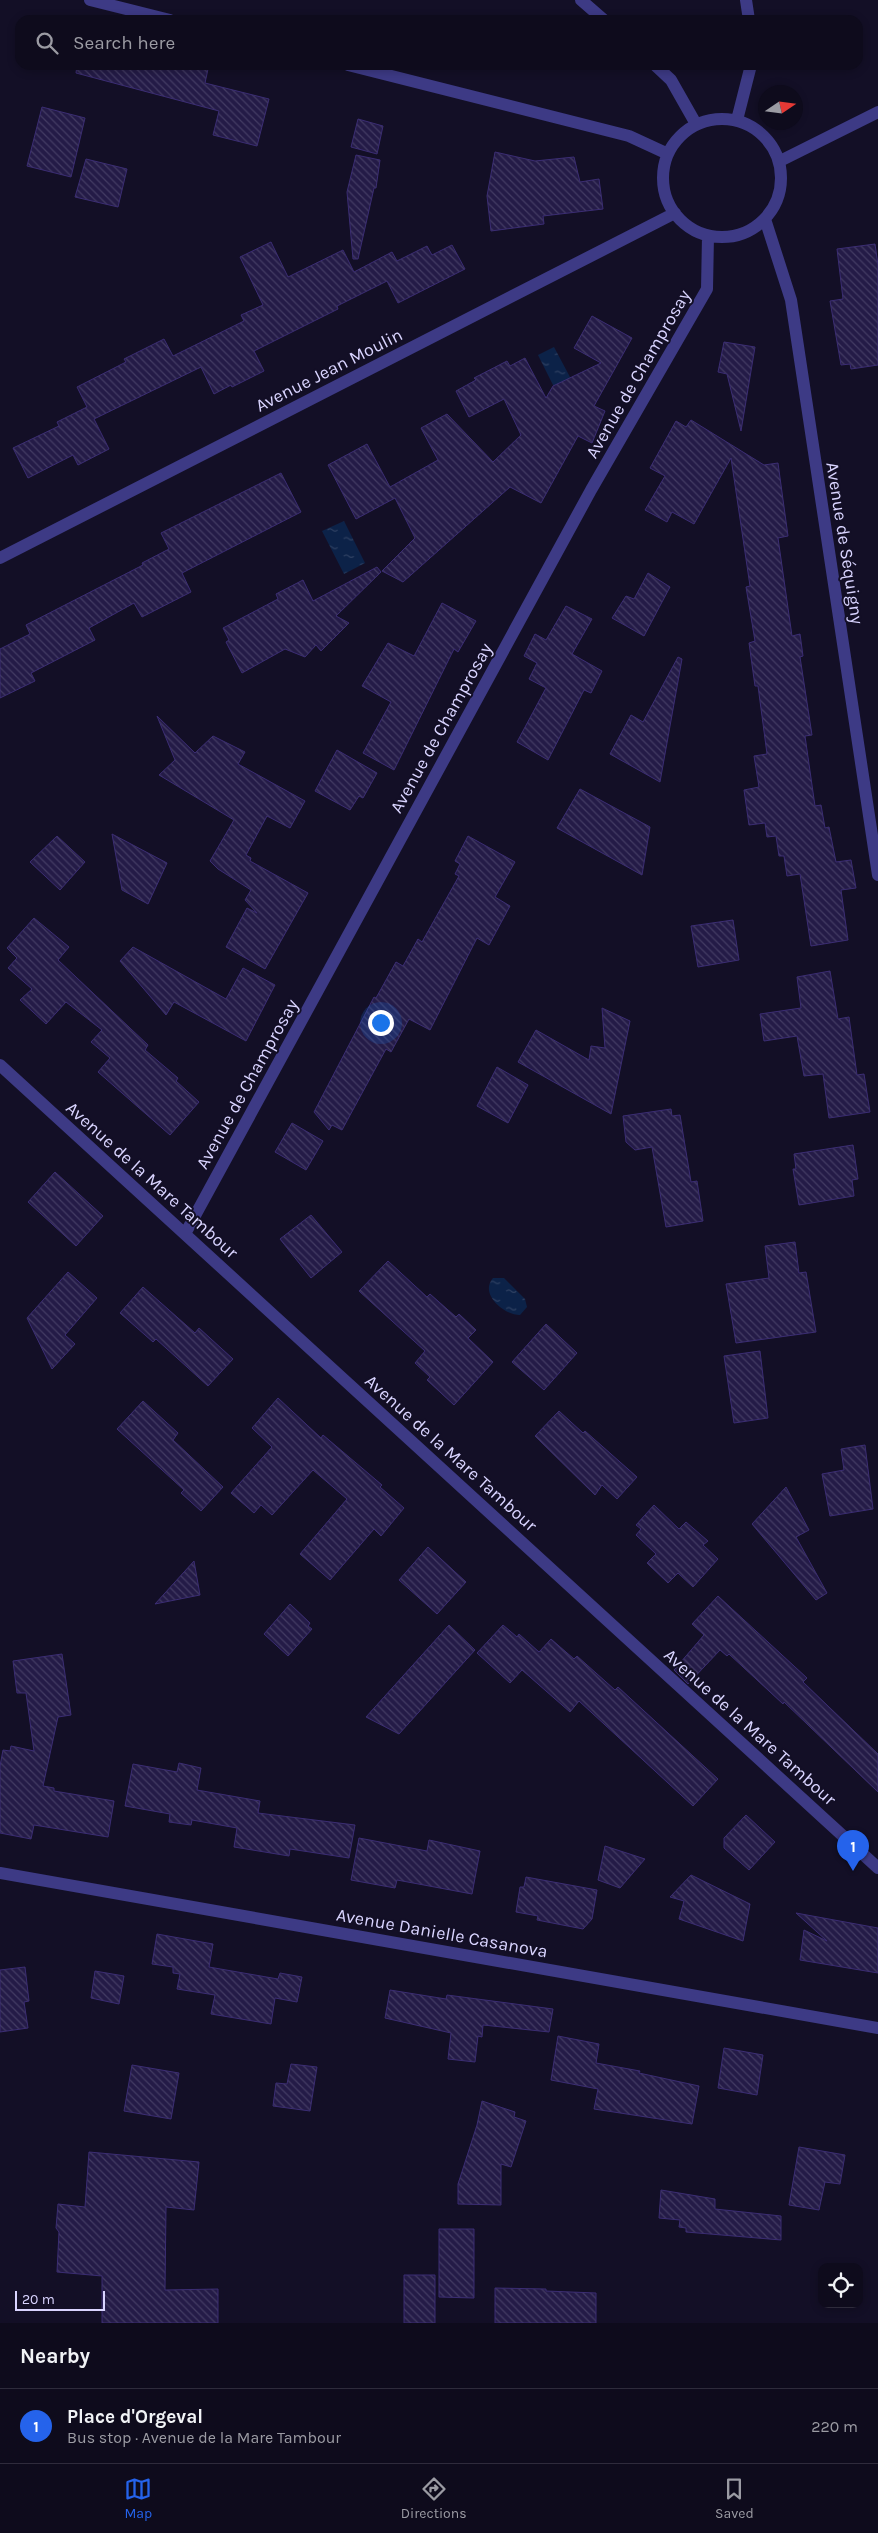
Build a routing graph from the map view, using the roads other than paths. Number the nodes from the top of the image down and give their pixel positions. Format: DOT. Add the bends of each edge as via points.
graph roads {
  1 [pos="90,0"];
  2 [pos="581,0"];
  3 [pos="746,0"];
  4 [pos="150,15"];
  5 [pos="598,15"];
  6 [pos="748,15"];
  7 [pos="368,70"];
  8 [pos="660,70"];
  9 [pos="750,70"];
  10 [pos="878,112"];
  11 [pos="737,120"];
  12 [pos="696,124"];
  13 [pos="668,154"];
  14 [pos="780,161"];
  15 [pos="674,213"];
  16 [pos="765,219"];
  17 [pos="708,236"];
  18 [pos="0,558"];
  19 [pos="878,875"];
  20 [pos="0,1065"];
  21 [pos="185,1234"];
  22 [pos="878,1868"];
  23 [pos="0,1873"];
  24 [pos="878,2028"];
  1 -- 4 [label="street"];
  2 -- 5 [label="street"];
  3 -- 6 [label="street"];
  7 -- 13 [label="street" via="629,136"];
  8 -- 12 [label="street" via="671,80"];
  9 -- 11 [label="street"];
  10 -- 14 [label="street"];
  11 -- 12 [label="street" via="716,118"];
  11 -- 14 [label="street" via="756,128 771,143"];
  12 -- 13 [label="street" via="679,137"];
  13 -- 15 [label="street" via="663,174 666,195"];
  14 -- 16 [label="street" via="782,182 777,202"];
  15 -- 17 [label="street" via="690,228"];
  15 -- 18 [label="street, Avenue Jean Moulin"];
  16 -- 17 [label="street" via="749,231 736,235"];
  16 -- 19 [label="street, Avenue de Séquigny" via="791,300"];
  17 -- 21 [label="street, Avenue de Champrosay" via="707,289 591,490"];
  20 -- 21 [label="street, Avenue de la Mare Tambour"];
  21 -- 22 [label="street, Avenue de la Mare Tambour"];
  23 -- 24 [label="street, Avenue Danielle Casanova"];
}
